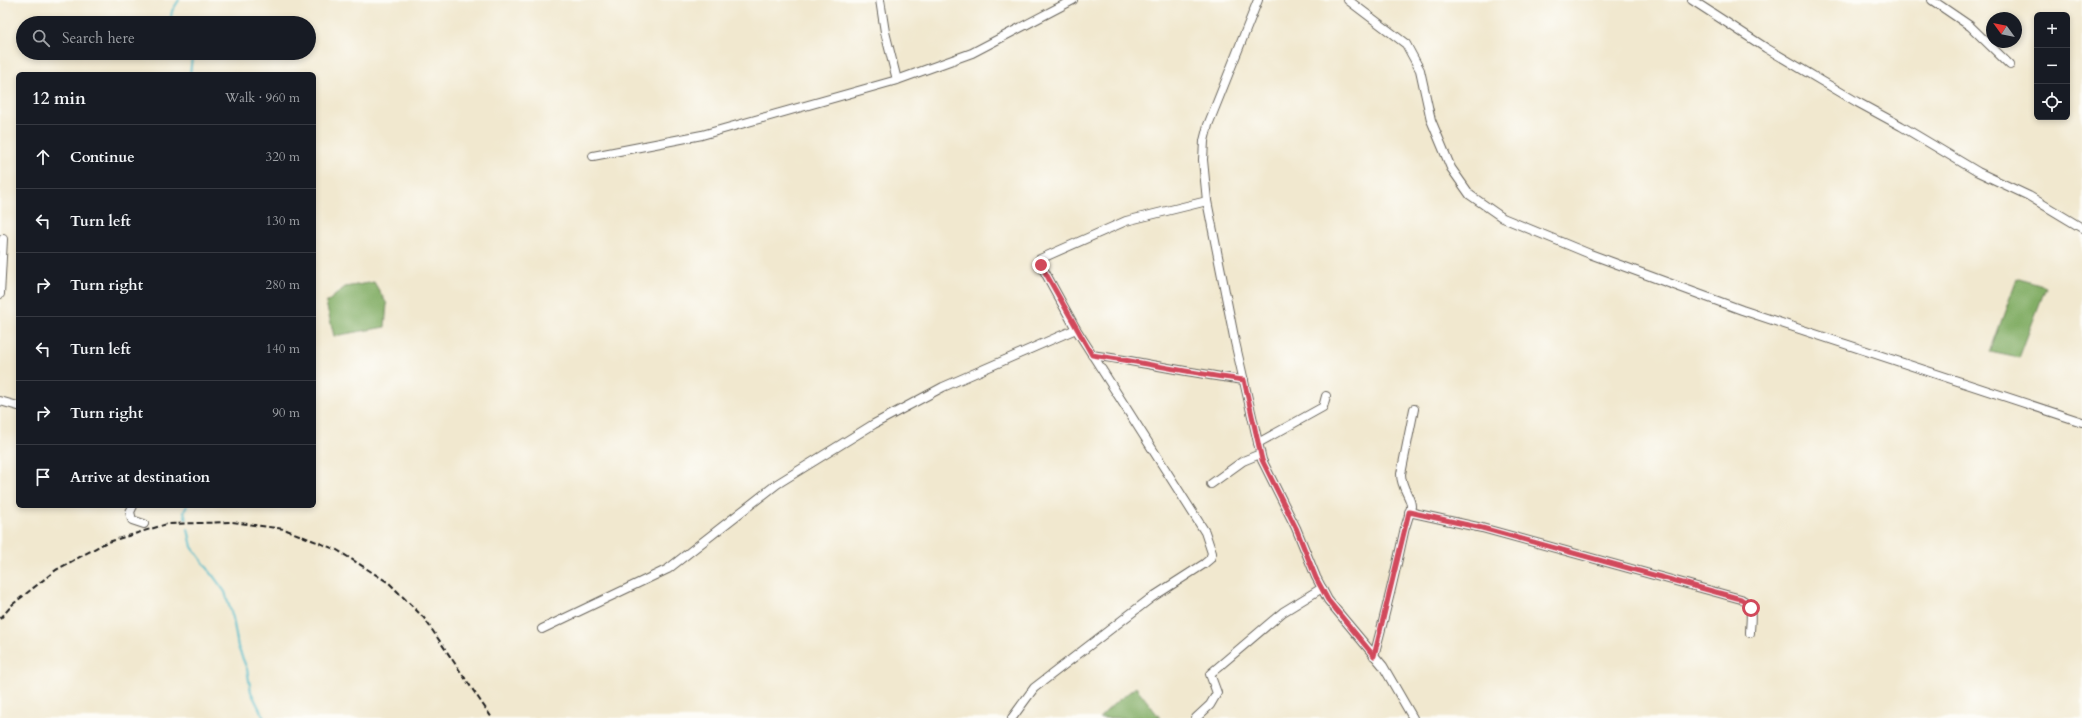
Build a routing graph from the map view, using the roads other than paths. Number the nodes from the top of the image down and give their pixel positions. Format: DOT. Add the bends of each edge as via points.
graph roads {
  1 [pos="880,0"];
  2 [pos="1073,0"];
  3 [pos="1258,0"];
  4 [pos="1348,0"];
  5 [pos="1692,0"];
  6 [pos="1932,0"];
  7 [pos="2010,65"];
  8 [pos="897,80"];
  9 [pos="593,156"];
  10 [pos="1207,201"];
  11 [pos="2082,228"];
  12 [pos="3,239"];
  13 [pos="0,294"];
  14 [pos="1076,329"];
  15 [pos="1092,355"];
  16 [pos="1244,380"];
  17 [pos="1326,396"];
  18 [pos="0,401"];
  19 [pos="16,405"];
  20 [pos="1414,409"];
  21 [pos="2082,422"];
  22 [pos="1258,444"];
  23 [pos="1260,454"];
  24 [pos="1211,484"];
  25 [pos="132,508"];
  26 [pos="1409,512"];
  27 [pos="144,524"];
  28 [pos="1322,588"];
  29 [pos="542,629"];
  30 [pos="1750,633"];
  31 [pos="1374,656"];
  32 [pos="1012,718"];
  33 [pos="1196,718"];
  34 [pos="1413,718"];
  1 -- 8 [label="street"];
  2 -- 8 [label="street" via="972,54"];
  3 -- 10 [label="street" via="1208,125 1203,160"];
  4 -- 21 [label="street" via="1406,44 1420,70 1431,120 1451,168 1470,195 1503,218 1742,310"];
  5 -- 11 [label="street" via="1856,102 1978,172 2029,196"];
  6 -- 7 [label="street" via="1970,26"];
  8 -- 9 [label="street" via="702,135"];
  10 -- 14 [label="street" via="1126,221 1040,259"];
  10 -- 16 [label="street"];
  12 -- 13 [label="street"];
  14 -- 15 [label="street"];
  14 -- 29 [label="street" via="943,386 874,424 777,484 668,569"];
  15 -- 16 [label="street" via="1200,375"];
  15 -- 32 [label="street" via="1205,532 1212,554 1204,564 1151,598 1034,688"];
  16 -- 22 [label="street"];
  17 -- 22 [label="street" via="1323,407 1318,411"];
  18 -- 19 [label="street"];
  20 -- 26 [label="street" via="1401,474 1401,484 1411,506"];
  22 -- 23 [label="street"];
  23 -- 24 [label="street" via="1243,461"];
  23 -- 28 [label="street"];
  25 -- 27 [label="street" via="132,520"];
  26 -- 30 [label="street" via="1482,528 1741,599 1751,608"];
  26 -- 31 [label="street"];
  28 -- 31 [label="street" via="1347,625"];
  28 -- 33 [label="street" via="1283,612 1210,674 1216,693 1210,705"];
  31 -- 34 [label="street" via="1383,666"];
}
